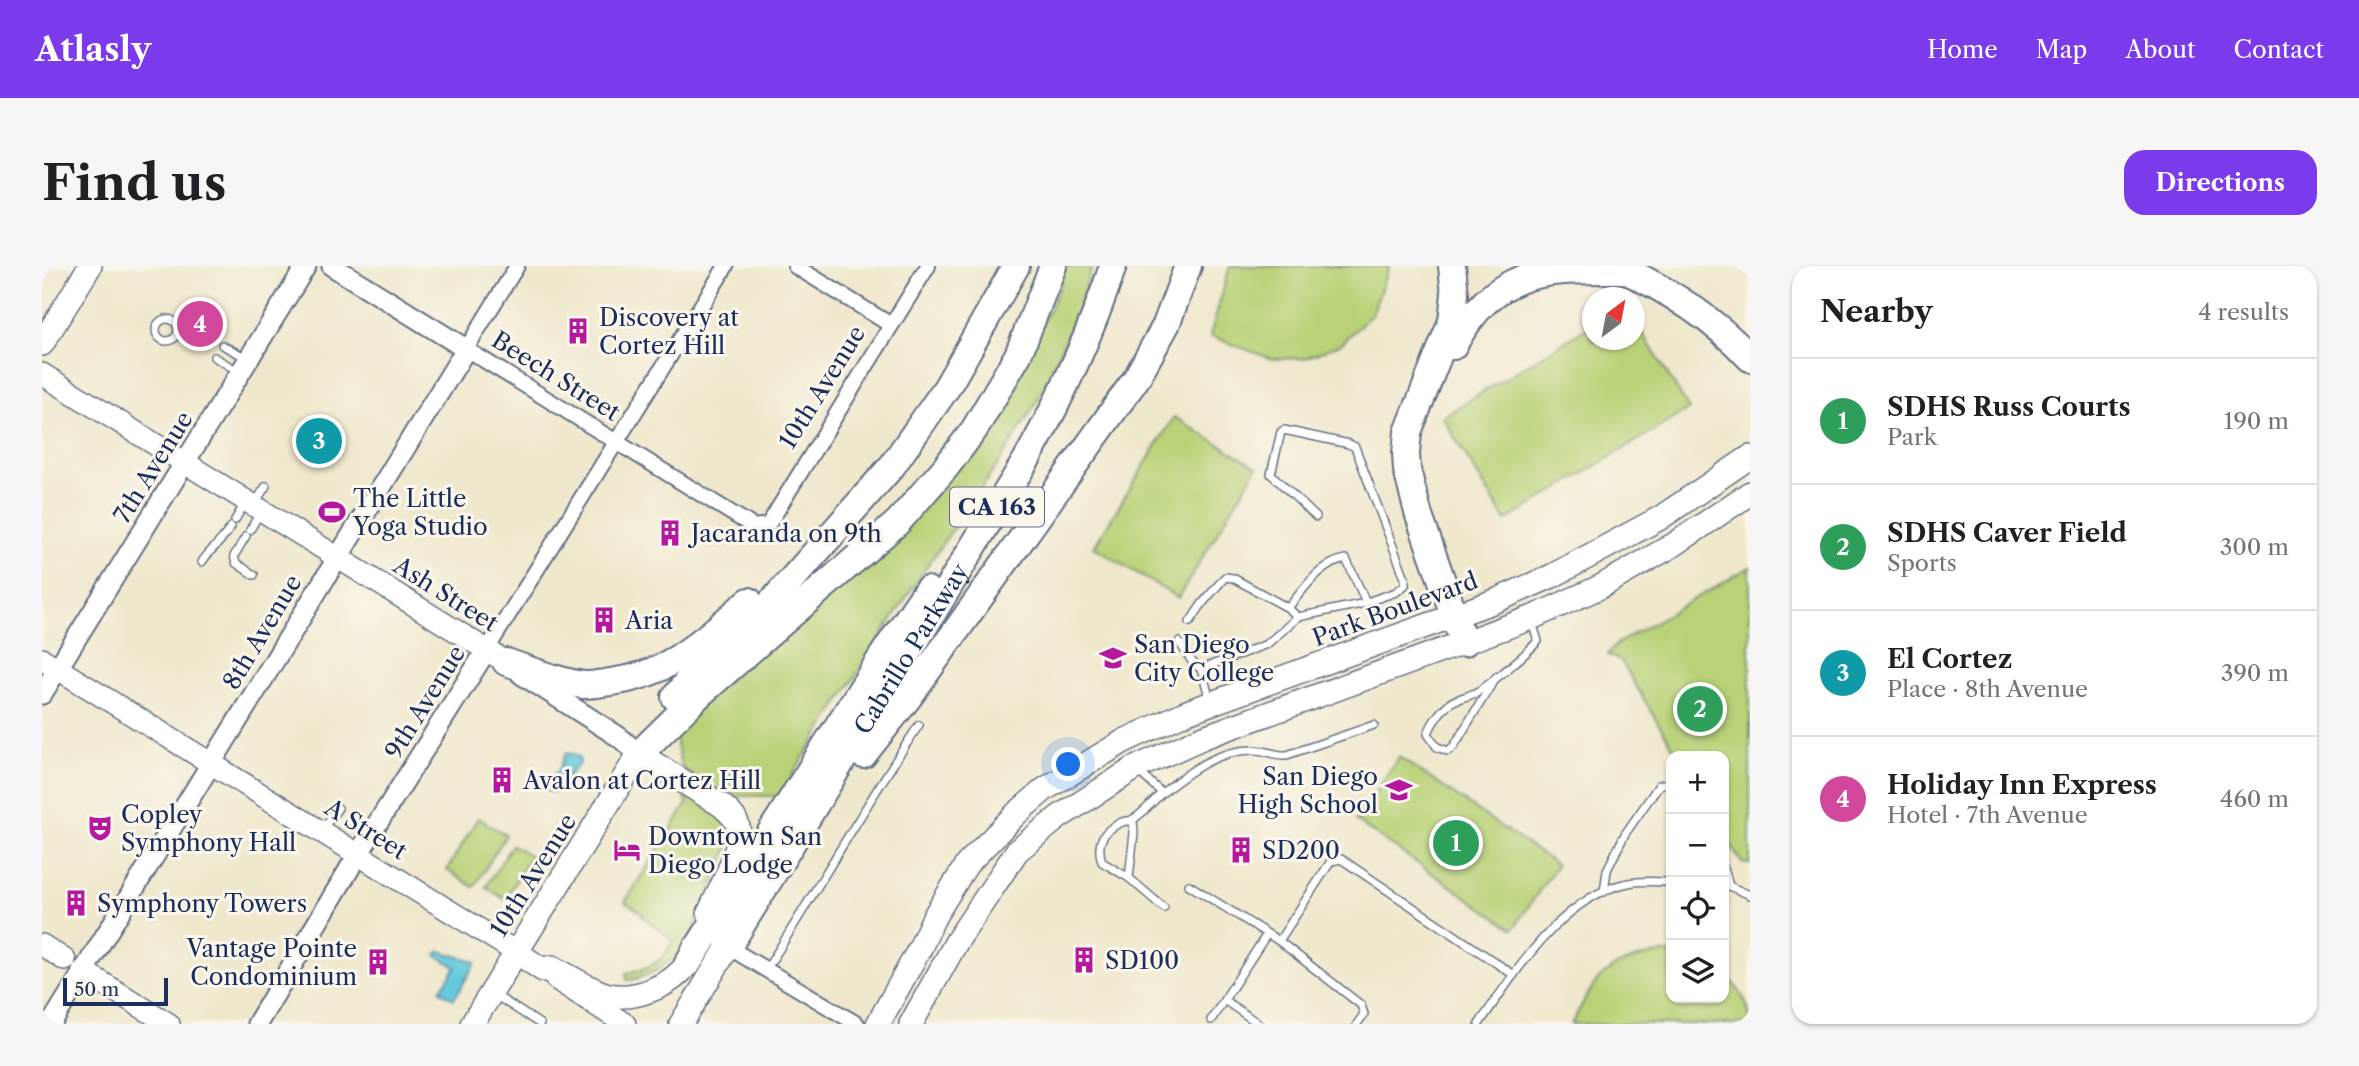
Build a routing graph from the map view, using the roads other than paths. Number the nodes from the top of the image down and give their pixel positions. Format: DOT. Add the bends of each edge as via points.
graph roads {
  1 [pos="90,266"];
  2 [pos="306,266"];
  3 [pos="332,266"];
  4 [pos="517,266"];
  5 [pos="726,266"];
  6 [pos="796,266"];
  7 [pos="928,266"];
  8 [pos="1016,266"];
  9 [pos="1053,266"];
  10 [pos="1113,266"];
  11 [pos="1188,266"];
  12 [pos="1452,266"];
  13 [pos="1621,268"];
  14 [pos="172,320"];
  15 [pos="891,325"];
  16 [pos="185,327"];
  17 [pos="42,344"];
  18 [pos="222,345"];
  19 [pos="466,349"];
  20 [pos="214,357"];
  21 [pos="1750,358"];
  22 [pos="244,366"];
  23 [pos="42,374"];
  24 [pos="1429,382"];
  25 [pos="616,442"];
  26 [pos="1028,457"];
  27 [pos="1750,457"];
  28 [pos="184,463"];
  29 [pos="266,486"];
  30 [pos="1750,493"];
  31 [pos="254,506"];
  32 [pos="1316,517"];
  33 [pos="754,527"];
  34 [pos="838,527"];
  35 [pos="224,539"];
  36 [pos="238,548"];
  37 [pos="337,557"];
  38 [pos="202,562"];
  39 [pos="254,575"];
  40 [pos="1366,602"];
  41 [pos="1288,608"];
  42 [pos="1455,615"];
  43 [pos="1298,617"];
  44 [pos="1531,618"];
  45 [pos="1190,622"];
  46 [pos="1180,642"];
  47 [pos="1464,643"];
  48 [pos="496,657"];
  49 [pos="50,664"];
  50 [pos="1201,669"];
  51 [pos="1496,677"];
  52 [pos="42,694"];
  53 [pos="1211,703"];
  54 [pos="919,725"];
  55 [pos="1374,725"];
  56 [pos="639,754"];
  57 [pos="211,763"];
  58 [pos="1135,768"];
  59 [pos="1666,783"];
  60 [pos="1162,793"];
  61 [pos="338,808"];
  62 [pos="1133,820"];
  63 [pos="321,832"];
  64 [pos="790,846"];
  65 [pos="357,856"];
  66 [pos="1129,878"];
  67 [pos="1666,882"];
  68 [pos="1189,885"];
  69 [pos="1729,887"];
  70 [pos="1604,892"];
  71 [pos="1750,895"];
  72 [pos="1164,908"];
  73 [pos="1268,934"];
  74 [pos="1279,941"];
  75 [pos="42,946"];
  76 [pos="728,947"];
  77 [pos="516,952"];
  78 [pos="688,963"];
  79 [pos="74,965"];
  80 [pos="544,970"];
  81 [pos="766,970"];
  82 [pos="1514,975"];
  83 [pos="491,993"];
  84 [pos="1224,1000"];
  85 [pos="1211,1020"];
  86 [pos="51,1024"];
  87 [pos="169,1024"];
  88 [pos="257,1024"];
  89 [pos="472,1024"];
  90 [pos="540,1024"];
  91 [pos="625,1024"];
  92 [pos="681,1024"];
  93 [pos="857,1024"];
  94 [pos="878,1024"];
  95 [pos="911,1024"];
  96 [pos="1259,1024"];
  97 [pos="1357,1024"];
  98 [pos="1479,1024"];
  1 -- 17 [label="main road"];
  2 -- 22 [label="street, 7th Avenue"];
  3 -- 19 [label="street, Beech Street"];
  4 -- 19 [label="street, 8th Avenue"];
  5 -- 25 [label="street, 9th Avenue"];
  6 -- 15 [label="street"];
  7 -- 15 [label="street, 10th Avenue"];
  8 -- 34 [label="highway" via="911,440"];
  9 -- 56 [label="highway" via="1018,355 974,430 946,467 898,522 699,694"];
  10 -- 26 [label="highway, Cabrillo Parkway / CA 163" via="1082,351"];
  11 -- 64 [label="highway" via="1166,325 1136,379 908,698"];
  12 -- 24 [label="highway" via="1452,321"];
  13 -- 21 [label="highway" via="1684,303"];
  13 -- 24 [label="highway" via="1552,270 1515,281 1468,320"];
  14 -- 14 [label="lane" via="161,320 155,330 160,340 176,340 178,329"];
  14 -- 16 [label="lane"];
  15 -- 33 [label="street, 10th Avenue" via="768,525"];
  18 -- 22 [label="lane"];
  19 -- 25 [label="street, Beech Street"];
  19 -- 37 [label="street, 8th Avenue"];
  20 -- 22 [label="lane"];
  22 -- 28 [label="street, 7th Avenue"];
  23 -- 28 [label="main road, Ash Street"];
  24 -- 42 [label="highway" via="1408,432 1407,470"];
  25 -- 33 [label="street, Beech Street"];
  25 -- 48 [label="street, 9th Avenue"];
  26 -- 64 [label="highway, Cabrillo Parkway / CA 163"];
  26 -- 78 [label="highway" via="958,544 890,644"];
  27 -- 42 [label="main road, Park Boulevard" via="1611,546 1552,576"];
  28 -- 31 [label="main road, Ash Street"];
  28 -- 49 [label="street, 7th Avenue"];
  29 -- 31 [label="lane"];
  30 -- 44 [label="main road" via="1600,587"];
  31 -- 35 [label="lane"];
  31 -- 36 [label="lane" via="248,533"];
  31 -- 37 [label="main road, Ash Street"];
  32 -- 40 [label="lane" via="1272,474 1284,430 1355,447 1405,578 1405,585 1396,592"];
  34 -- 48 [label="highway" via="663,668 630,680 587,685"];
  34 -- 56 [label="highway" via="771,603 687,682 653,724"];
  35 -- 36 [label="lane"];
  35 -- 38 [label="lane"];
  36 -- 39 [label="lane" via="236,563"];
  37 -- 48 [label="main road, Ash Street"];
  37 -- 57 [label="street, 8th Avenue"];
  40 -- 41 [label="lane" via="1346,559 1321,569"];
  40 -- 43 [label="lane"];
  41 -- 43 [label="lane"];
  41 -- 45 [label="lane" via="1225,577"];
  42 -- 47 [label="highway"];
  42 -- 53 [label="main road, Park Boulevard"];
  43 -- 50 [label="lane" via="1267,645"];
  44 -- 47 [label="main road"];
  44 -- 51 [label="lane" via="1538,641"];
  46 -- 50 [label="lane"];
  47 -- 58 [label="main road" via="1204,737"];
  48 -- 56 [label="street, Ash Street"];
  48 -- 65 [label="street, 9th Avenue"];
  49 -- 52 [label="street, 7th Avenue"];
  49 -- 57 [label="main road, A Street"];
  50 -- 53 [label="lane"];
  51 -- 51 [label="lane" via="1476,693 1450,703 1430,726 1428,734 1437,747 1448,751 1454,746"];
  53 -- 94 [label="main road, Park Boulevard" via="1124,741 1045,789 1017,813 967,864"];
  54 -- 81 [label="lane"];
  55 -- 60 [label="lane" via="1287,755 1253,750 1216,757"];
  56 -- 77 [label="main road, 10th Avenue"];
  56 -- 78 [label="main road" via="721,805 738,827 732,859"];
  57 -- 63 [label="main road, A Street"];
  57 -- 79 [label="street, 8th Avenue"];
  58 -- 60 [label="lane"];
  58 -- 95 [label="main road" via="1059,817 1017,851 957,941"];
  59 -- 70 [label="lane" via="1659,785 1625,834 1606,870"];
  60 -- 62 [label="lane"];
  61 -- 63 [label="lane"];
  62 -- 66 [label="lane"];
  62 -- 66 [label="lane" via="1110,830 1098,849 1102,862"];
  63 -- 65 [label="main road, A Street"];
  64 -- 76 [label="highway, Cabrillo Parkway / CA 163"];
  65 -- 77 [label="main road, A Street"];
  65 -- 88 [label="street, 9th Avenue"];
  66 -- 72 [label="lane"];
  67 -- 70 [label="lane" via="1628,883"];
  68 -- 73 [label="lane"];
  69 -- 71 [label="lane"];
  70 -- 82 [label="lane" via="1572,909"];
  73 -- 74 [label="lane"];
  73 -- 84 [label="lane"];
  74 -- 82 [label="lane" via="1331,861 1341,859"];
  74 -- 97 [label="lane" via="1361,1005 1364,1014"];
  75 -- 79 [label="main road"];
  76 -- 81 [label="street"];
  76 -- 92 [label="main road, CA 163"];
  77 -- 80 [label="main road, A Street"];
  77 -- 83 [label="main road, 10th Avenue"];
  78 -- 80 [label="main road" via="654,989 620,996 593,989 552,967"];
  79 -- 86 [label="street, 8th Avenue"];
  79 -- 87 [label="main road"];
  80 -- 91 [label="main road, A Street"];
  81 -- 93 [label="street"];
  82 -- 98 [label="lane"];
  83 -- 89 [label="main road, 10th Avenue"];
  83 -- 90 [label="lane"];
  84 -- 85 [label="lane"];
  84 -- 96 [label="lane"];
}
